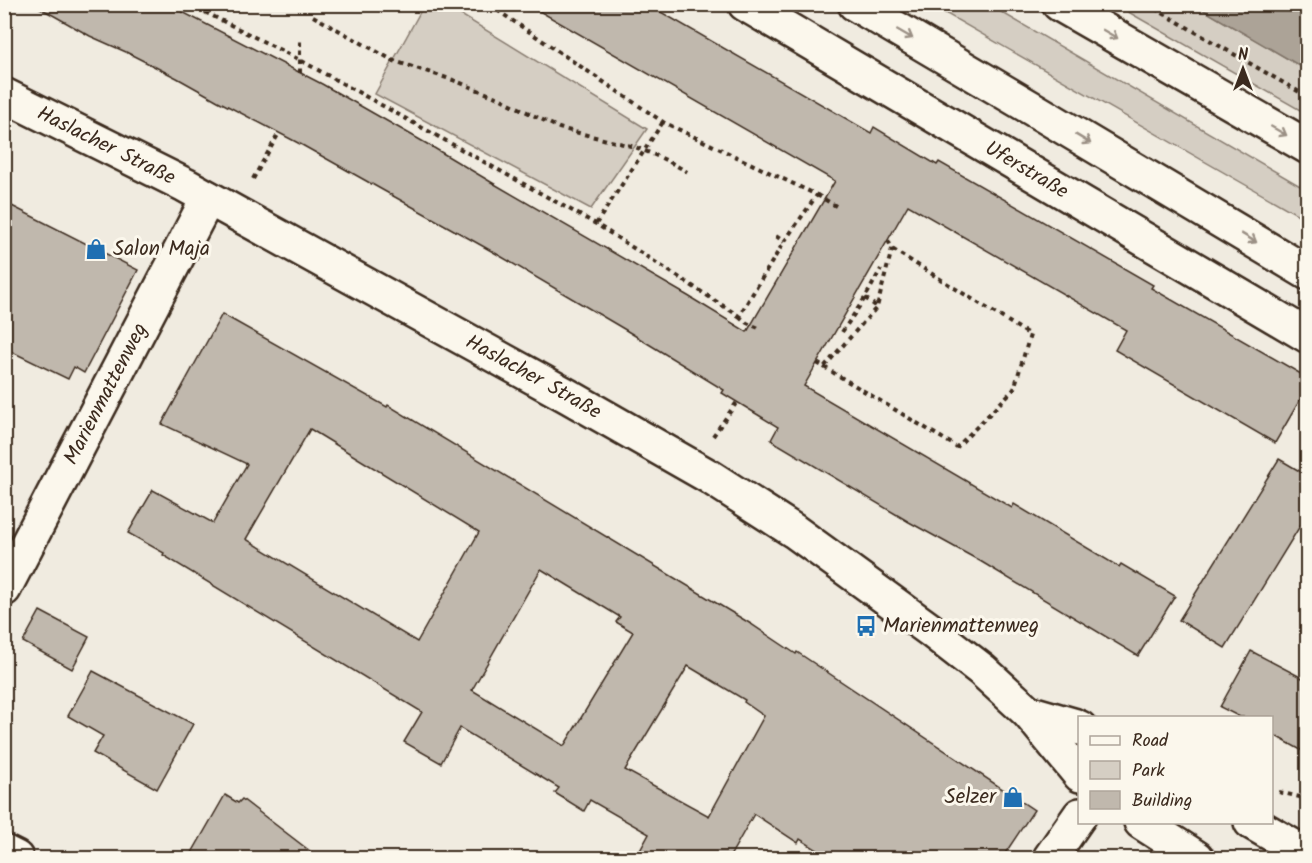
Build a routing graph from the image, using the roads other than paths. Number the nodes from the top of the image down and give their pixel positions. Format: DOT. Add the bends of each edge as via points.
graph roads {
  1 [pos="745,4"];
  2 [pos="855,4"];
  3 [pos="1059,4"];
  4 [pos="4,95"];
  5 [pos="1308,147"];
  6 [pos="222,205"];
  7 [pos="1308,273"];
  8 [pos="1308,336"];
  9 [pos="4,589"];
  10 [pos="1028,711"];
  11 [pos="1078,727"];
  12 [pos="1078,773"];
  13 [pos="1078,818"];
  14 [pos="1144,824"];
  15 [pos="1259,827"];
  16 [pos="1308,831"];
  17 [pos="4,852"];
  18 [pos="1308,855"];
  19 [pos="16,858"];
  20 [pos="1050,858"];
  21 [pos="1197,858"];
  1 -- 8 [label="main road, Uferstraße"];
  2 -- 7 [label="main road, one-way"];
  3 -- 5 [label="main road, one-way"];
  4 -- 6 [label="main road, Haslacher Straße"];
  6 -- 9 [label="main road, Marienmattenweg"];
  6 -- 10 [label="main road, Haslacher Straße" via="710,477 794,531 933,632"];
  10 -- 11 [label="main road, Haslacher Straße"];
  10 -- 12 [label="main road, Haslacher Straße"];
  13 -- 20 [label="main road"];
  14 -- 21 [label="main road"];
  15 -- 16 [label="main road"];
  15 -- 18 [label="main road"];
  17 -- 19 [label="main road"];
}
